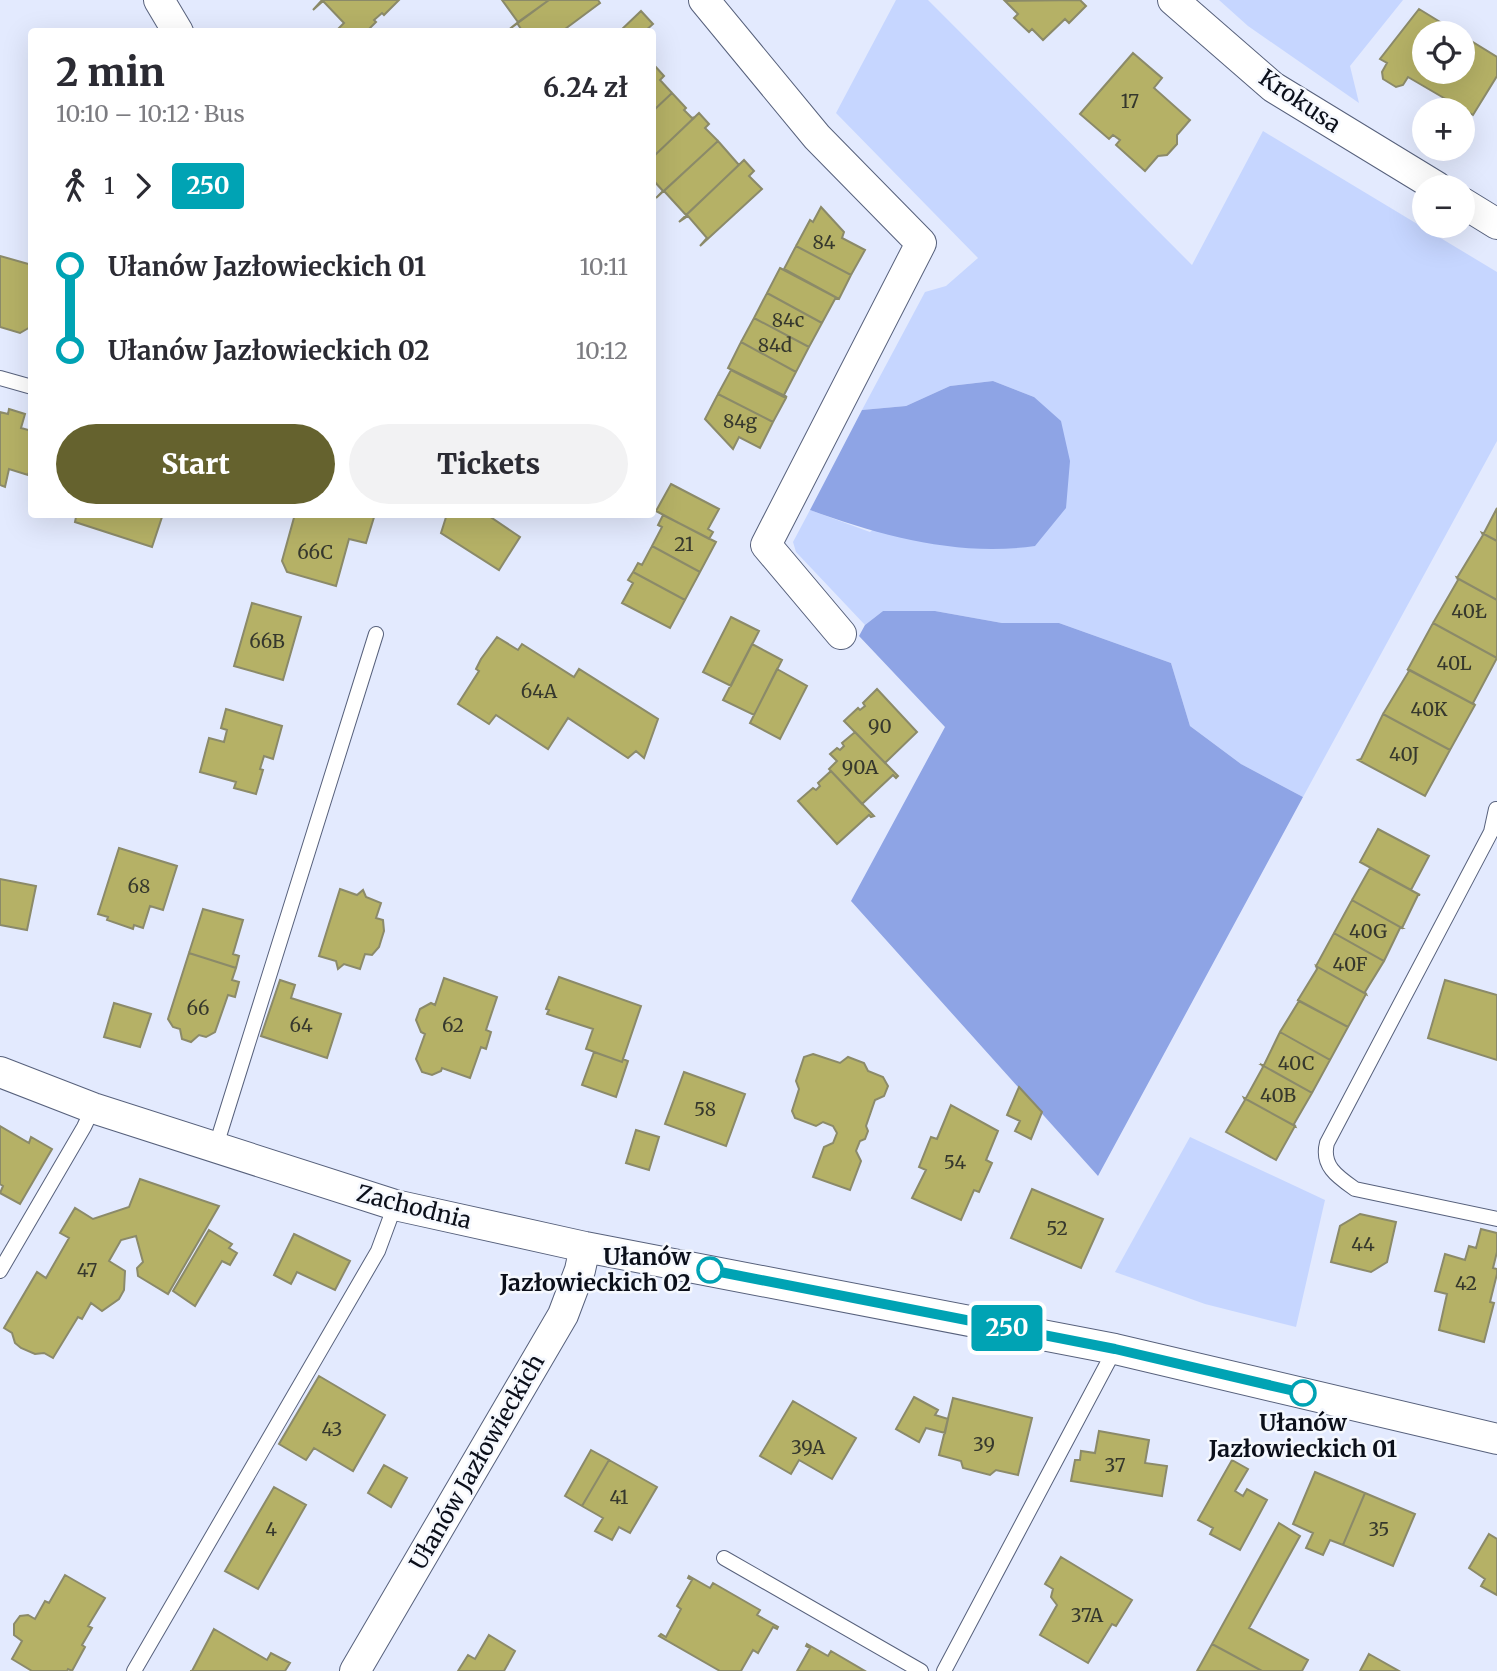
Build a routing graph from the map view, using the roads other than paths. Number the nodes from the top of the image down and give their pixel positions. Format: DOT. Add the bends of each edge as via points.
graph roads {
  1 [pos="159,0"];
  2 [pos="704,0"];
  3 [pos="1173,0"];
  4 [pos="176,28"];
  5 [pos="1417,175"];
  6 [pos="1475,211"];
  7 [pos="1497,224"];
  8 [pos="0,378"];
  9 [pos="28,386"];
  10 [pos="376,634"];
  11 [pos="841,634"];
  12 [pos="1496,808"];
  13 [pos="0,1073"];
  14 [pos="93,1108"];
  15 [pos="215,1149"];
  16 [pos="395,1205"];
  17 [pos="1497,1219"];
  18 [pos="585,1247"];
  19 [pos="0,1271"];
  20 [pos="1115,1349"];
  21 [pos="1497,1439"];
  22 [pos="724,1558"];
  23 [pos="134,1671"];
  24 [pos="355,1671"];
  25 [pos="921,1671"];
  26 [pos="944,1671"];
  1 -- 4 [label="street"];
  2 -- 11 [label="street" via="817,137 921,243 766,545"];
  3 -- 5 [label="street, Krokusa" via="1273,87"];
  6 -- 7 [label="street"];
  8 -- 9 [label="lane"];
  10 -- 15 [label="lane"];
  12 -- 17 [label="lane" via="1491,832 1324,1152 1327,1164 1355,1189"];
  13 -- 14 [label="street, Zachodnia"];
  14 -- 15 [label="street, Zachodnia"];
  14 -- 19 [label="lane"];
  15 -- 16 [label="street, Zachodnia"];
  16 -- 18 [label="street, Zachodnia"];
  16 -- 23 [label="lane" via="378,1251"];
  18 -- 20 [label="street, Zachodnia"];
  18 -- 24 [label="street, Ułanów Jazłowieckich" via="563,1315"];
  20 -- 21 [label="street, Zachodnia"];
  20 -- 26 [label="lane"];
  22 -- 25 [label="lane"];
}
